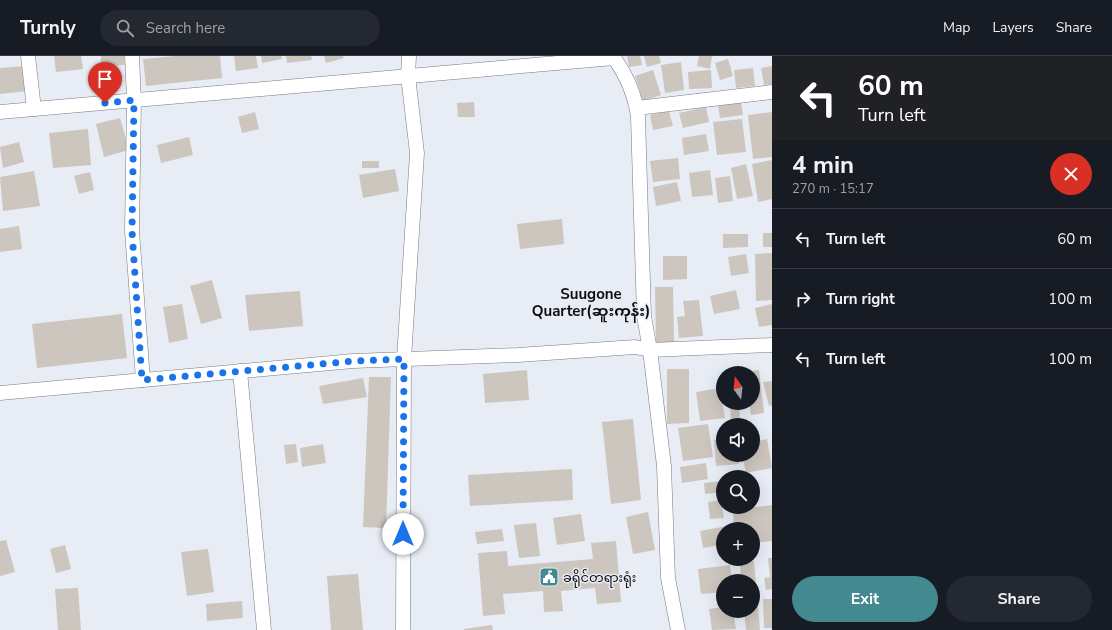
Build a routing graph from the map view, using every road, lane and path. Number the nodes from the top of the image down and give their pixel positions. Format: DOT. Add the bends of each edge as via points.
graph roads {
  1 [pos="28,56"];
  2 [pos="132,56"];
  3 [pos="409,56"];
  4 [pos="614,57"];
  5 [pos="408,76"];
  6 [pos="772,92"];
  7 [pos="134,100"];
  8 [pos="637,108"];
  9 [pos="34,109"];
  10 [pos="0,112"];
  11 [pos="772,345"];
  12 [pos="650,350"];
  13 [pos="404,359"];
  14 [pos="240,371"];
  15 [pos="142,380"];
  16 [pos="0,393"];
  17 [pos="264,630"];
  18 [pos="403,630"];
  19 [pos="678,630"];
  1 -- 9 [label="street"];
  2 -- 7 [label="street"];
  3 -- 5 [label="street"];
  4 -- 5 [label="street"];
  4 -- 8 [label="street" via="626,75"];
  5 -- 7 [label="street"];
  5 -- 13 [label="street" via="416,153"];
  6 -- 8 [label="street"];
  7 -- 9 [label="street"];
  7 -- 15 [label="street" via="132,231"];
  8 -- 12 [label="street" via="644,316"];
  9 -- 10 [label="street"];
  11 -- 12 [label="street"];
  12 -- 13 [label="street" via="636,347"];
  12 -- 19 [label="street" via="664,466 668,578"];
  13 -- 14 [label="street"];
  13 -- 18 [label="street"];
  14 -- 15 [label="street"];
  14 -- 17 [label="street"];
  15 -- 16 [label="street"];
}
